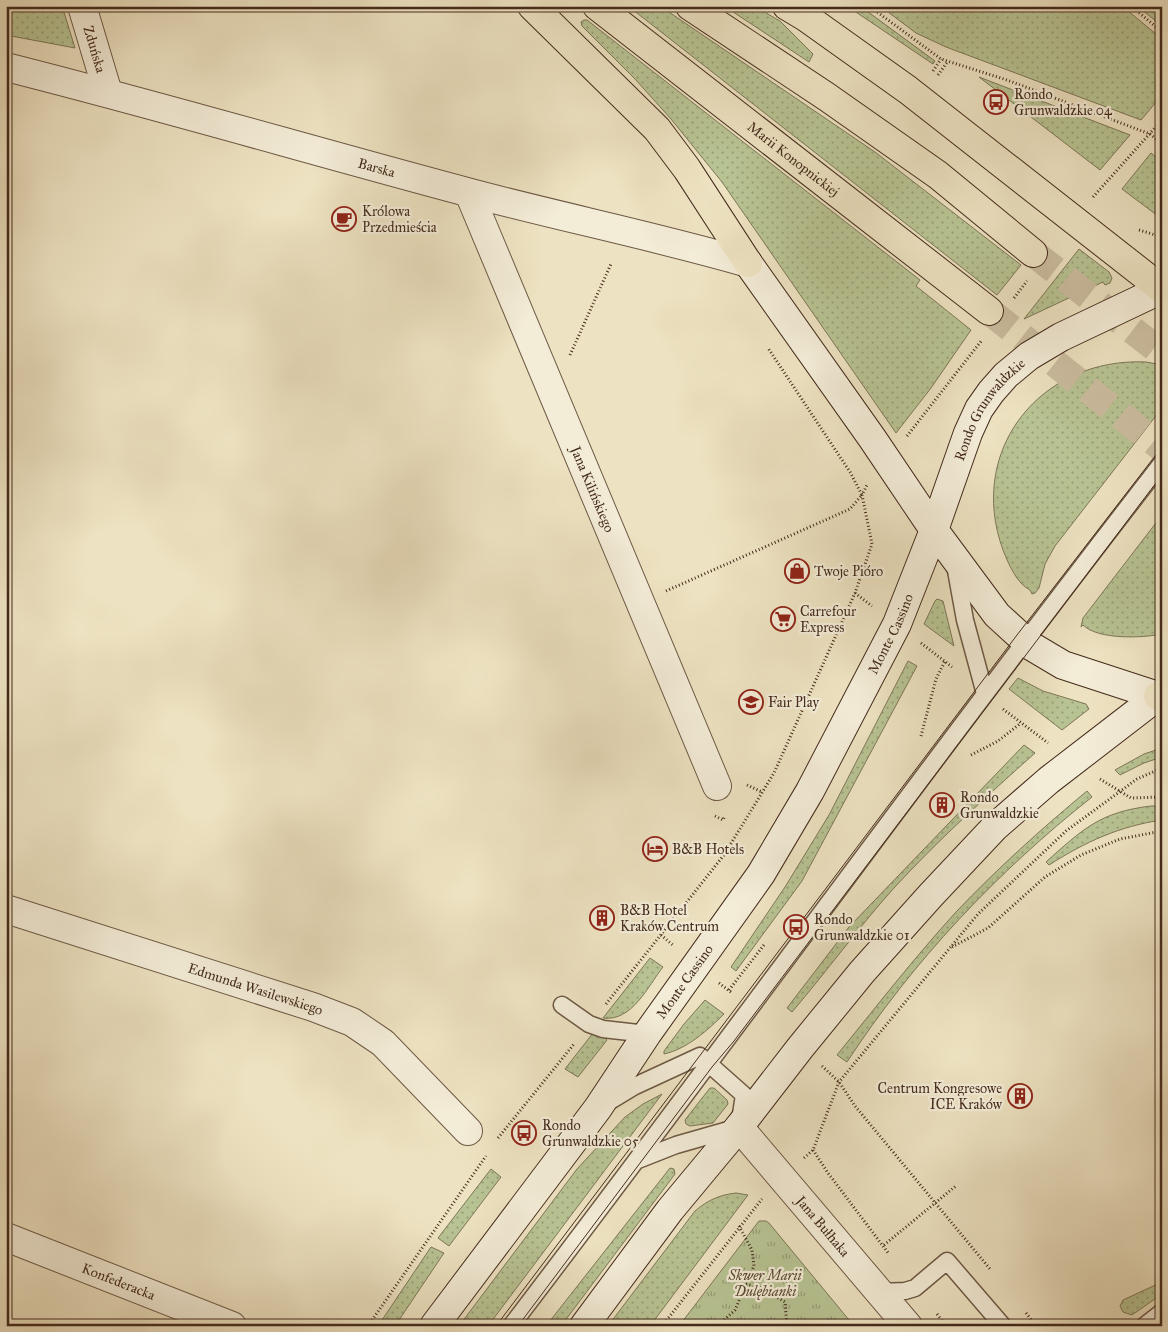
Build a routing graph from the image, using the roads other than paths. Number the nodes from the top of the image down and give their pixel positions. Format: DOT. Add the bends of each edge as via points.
graph roads {
  1 [pos="82,6"];
  2 [pos="532,6"];
  3 [pos="597,6"];
  4 [pos="690,6"];
  5 [pos="787,6"];
  6 [pos="6,67"];
  7 [pos="108,93"];
  8 [pos="469,193"];
  9 [pos="1033,253"];
  10 [pos="748,263"];
  11 [pos="1162,289"];
  12 [pos="989,311"];
  13 [pos="1162,462"];
  14 [pos="934,530"];
  15 [pos="954,558"];
  16 [pos="1025,642"];
  17 [pos="985,694"];
  18 [pos="1160,695"];
  19 [pos="729,784"];
  20 [pos="6,910"];
  21 [pos="562,1005"];
  22 [pos="647,1034"];
  23 [pos="709,1064"];
  24 [pos="598,1108"];
  25 [pos="739,1127"];
  26 [pos="468,1131"];
  27 [pos="638,1160"];
  28 [pos="6,1237"];
  29 [pos="879,1292"];
  30 [pos="1162,1312"];
  31 [pos="232,1326"];
  32 [pos="434,1326"];
  33 [pos="511,1326"];
  34 [pos="584,1326"];
  35 [pos="908,1326"];
  36 [pos="1004,1326"];
  37 [pos="1144,1326"];
  1 -- 7 [label="main road, Zduńska"];
  2 -- 10 [label="main road" via="657,129"];
  3 -- 12 [label="main road, Marii Konopnickiej"];
  4 -- 9 [label="main road" via="938,175"];
  5 -- 11 [label="main road" via="908,90"];
  6 -- 7 [label="main road, Barska"];
  7 -- 8 [label="main road, Barska"];
  8 -- 10 [label="main road, Barska"];
  8 -- 19 [label="main road, Jana Kilińskiego"];
  10 -- 14 [label="main road"];
  11 -- 14 [label="main road, Rondo Grunwaldzkie" via="1062,337 1029,356 1006,375 979,409"];
  13 -- 16 [label="lane"];
  14 -- 15 [label="main road"];
  14 -- 22 [label="main road, Monte Cassino" via="897,624 810,791 761,874"];
  15 -- 16 [label="main road" via="996,615"];
  15 -- 17 [label="lane" via="965,620"];
  16 -- 17 [label="lane"];
  16 -- 18 [label="main road" via="1063,665"];
  17 -- 23 [label="lane"];
  18 -- 25 [label="main road" via="1072,760 995,827 862,972"];
  20 -- 26 [label="main road, Edmunda Wasilewskiego" via="314,1007 352,1022 383,1043"];
  21 -- 22 [label="lane" via="590,1024 609,1030"];
  22 -- 24 [label="main road, Monte Cassino"];
  23 -- 24 [label="lane" via="700,1056 635,1086"];
  23 -- 25 [label="lane" via="744,1095"];
  23 -- 27 [label="lane"];
  24 -- 32 [label="main road, Monte Cassino"];
  25 -- 27 [label="lane"];
  25 -- 29 [label="main road, Jana Bułhaka"];
  25 -- 34 [label="main road" via="670,1210"];
  27 -- 33 [label="lane"];
  28 -- 31 [label="main road, Konfederacka"];
  29 -- 35 [label="main road, Jana Bułhaka"];
  29 -- 36 [label="lane" via="915,1288 947,1262"];
  30 -- 37 [label="lane"];
}
